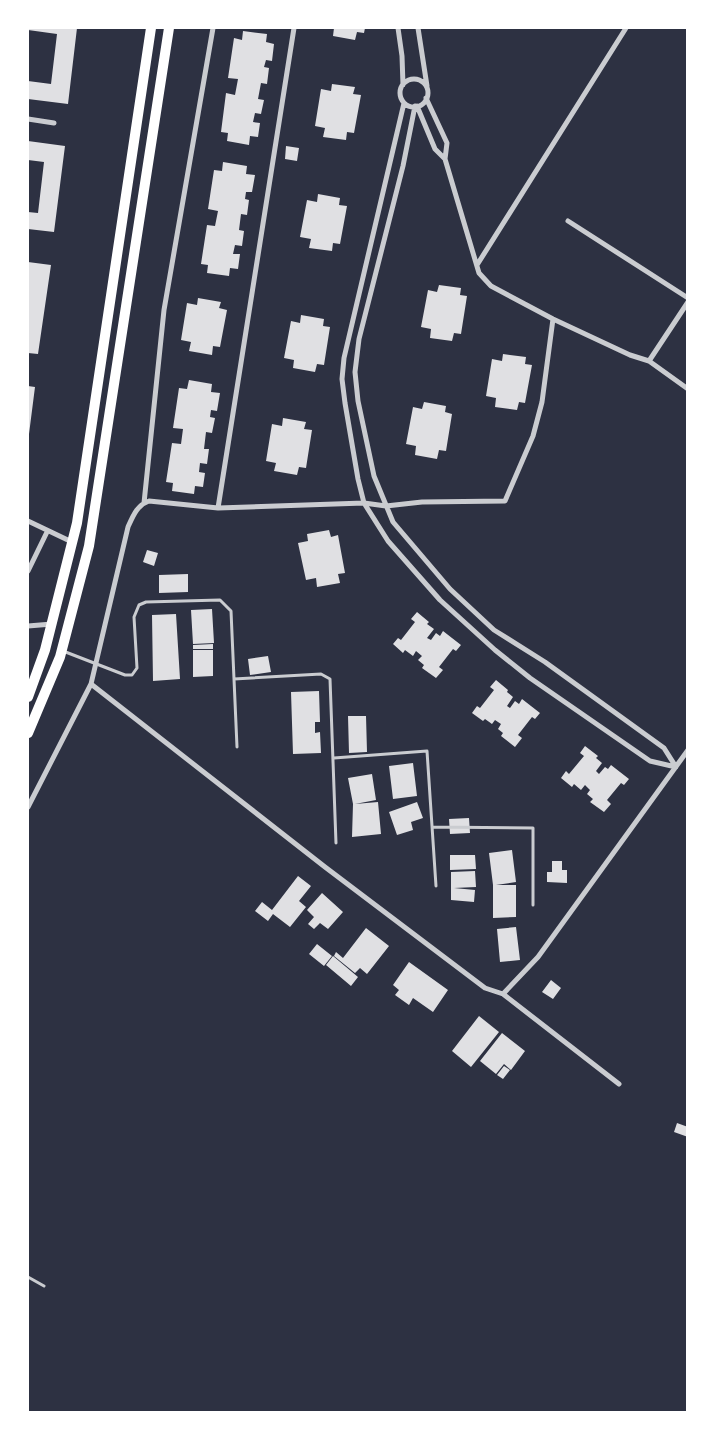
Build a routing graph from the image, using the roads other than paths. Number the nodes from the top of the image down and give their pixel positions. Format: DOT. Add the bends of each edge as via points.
graph roads {
  1 [pos="152,28"];
  2 [pos="168,28"];
  3 [pos="213,28"];
  4 [pos="294,28"];
  5 [pos="398,28"];
  6 [pos="418,28"];
  7 [pos="626,28"];
  8 [pos="403,85"];
  9 [pos="427,89"];
  10 [pos="426,98"];
  11 [pos="404,103"];
  12 [pos="416,106"];
  13 [pos="28,120"];
  14 [pos="54,122"];
  15 [pos="445,159"];
  16 [pos="568,222"];
  17 [pos="476,265"];
  18 [pos="688,300"];
  19 [pos="553,319"];
  20 [pos="649,361"];
  21 [pos="688,389"];
  22 [pos="144,503"];
  23 [pos="364,503"];
  24 [pos="386,506"];
  25 [pos="218,508"];
  26 [pos="28,521"];
  27 [pos="47,532"];
  28 [pos="73,542"];
  29 [pos="28,571"];
  30 [pos="52,624"];
  31 [pos="28,626"];
  32 [pos="62,651"];
  33 [pos="97,664"];
  34 [pos="234,679"];
  35 [pos="91,684"];
  36 [pos="28,697"];
  37 [pos="28,733"];
  38 [pos="237,747"];
  39 [pos="688,750"];
  40 [pos="334,758"];
  41 [pos="676,767"];
  42 [pos="28,807"];
  43 [pos="432,827"];
  44 [pos="336,843"];
  45 [pos="436,886"];
  46 [pos="532,905"];
  47 [pos="503,994"];
  48 [pos="619,1084"];
  49 [pos="28,1277"];
  50 [pos="44,1286"];
  1 -- 28 [label="highway"];
  2 -- 32 [label="highway" via="89,546"];
  3 -- 22 [label="street" via="164,310"];
  4 -- 25 [label="street"];
  5 -- 8 [label="street"];
  6 -- 9 [label="street"];
  7 -- 17 [label="street"];
  8 -- 9 [label="street" via="414,79"];
  8 -- 11 [label="street" via="400,92"];
  9 -- 10 [label="street"];
  10 -- 12 [label="street"];
  10 -- 15 [label="street" via="447,143"];
  11 -- 12 [label="street"];
  11 -- 23 [label="street" via="377,211 342,379"];
  12 -- 15 [label="street" via="435,149"];
  12 -- 24 [label="street" via="360,339 355,372 374,476"];
  13 -- 14 [label="street"];
  15 -- 17 [label="street"];
  16 -- 18 [label="street"];
  17 -- 19 [label="street" via="490,286"];
  18 -- 20 [label="street"];
  19 -- 20 [label="street"];
  19 -- 24 [label="street" via="534,436 505,501"];
  20 -- 21 [label="street"];
  22 -- 25 [label="street"];
  22 -- 33 [label="street" via="128,527"];
  23 -- 24 [label="street"];
  23 -- 25 [label="street"];
  23 -- 41 [label="street" via="388,541 440,600 495,650 650,761"];
  24 -- 41 [label="street" via="393,522 450,589 494,630 545,662 664,748"];
  26 -- 27 [label="street"];
  27 -- 28 [label="street"];
  27 -- 29 [label="street"];
  28 -- 30 [label="highway"];
  30 -- 31 [label="street"];
  30 -- 36 [label="highway"];
  32 -- 33 [label="lane"];
  32 -- 37 [label="highway"];
  33 -- 34 [label="lane" via="128,676 136,671 134,617 142,603 215,598 225,602 231,611"];
  33 -- 35 [label="street"];
  34 -- 38 [label="lane"];
  34 -- 40 [label="lane" via="328,676 331,682"];
  35 -- 42 [label="street"];
  35 -- 47 [label="street" via="485,988"];
  39 -- 41 [label="street"];
  40 -- 43 [label="lane" via="427,751"];
  40 -- 44 [label="lane"];
  41 -- 47 [label="street" via="538,958"];
  43 -- 45 [label="lane"];
  43 -- 46 [label="lane" via="533,828"];
  47 -- 48 [label="street"];
  49 -- 50 [label="lane"];
}
